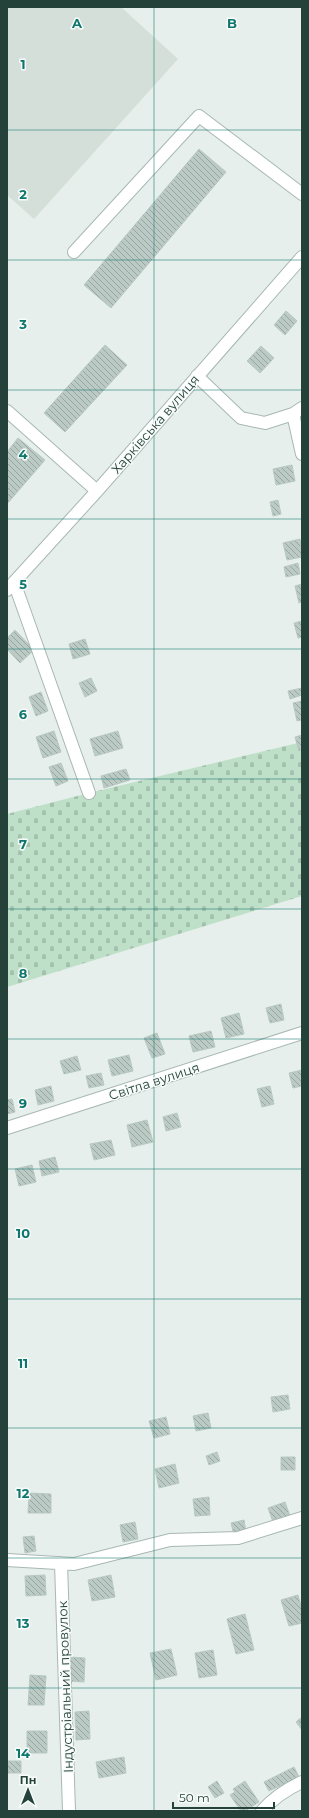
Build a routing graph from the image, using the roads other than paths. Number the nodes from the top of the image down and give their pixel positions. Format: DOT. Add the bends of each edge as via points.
graph roads {
  1 [pos="302,194"];
  2 [pos="74,252"];
  3 [pos="302,257"];
  4 [pos="197,376"];
  5 [pos="7,411"];
  6 [pos="297,411"];
  7 [pos="302,454"];
  8 [pos="97,490"];
  9 [pos="11,586"];
  10 [pos="89,793"];
  11 [pos="302,1033"];
  12 [pos="7,1128"];
  13 [pos="302,1518"];
  14 [pos="7,1560"];
  15 [pos="61,1563"];
  16 [pos="302,1782"];
  17 [pos="69,1811"];
  18 [pos="262,1811"];
  1 -- 2 [label="street" via="198,116"];
  3 -- 4 [label="street, Харківська вулиця"];
  4 -- 6 [label="street" via="241,418 265,422"];
  4 -- 8 [label="street, Харківська вулиця"];
  5 -- 8 [label="street"];
  6 -- 7 [label="street"];
  8 -- 9 [label="street, Харківська вулиця"];
  9 -- 10 [label="street"];
  11 -- 12 [label="street, Світла вулиця"];
  13 -- 15 [label="street" via="238,1538 170,1540 74,1564"];
  14 -- 15 [label="street"];
  15 -- 17 [label="street, Індустріальний провулок"];
  16 -- 18 [label="street" via="269,1802"];
}
